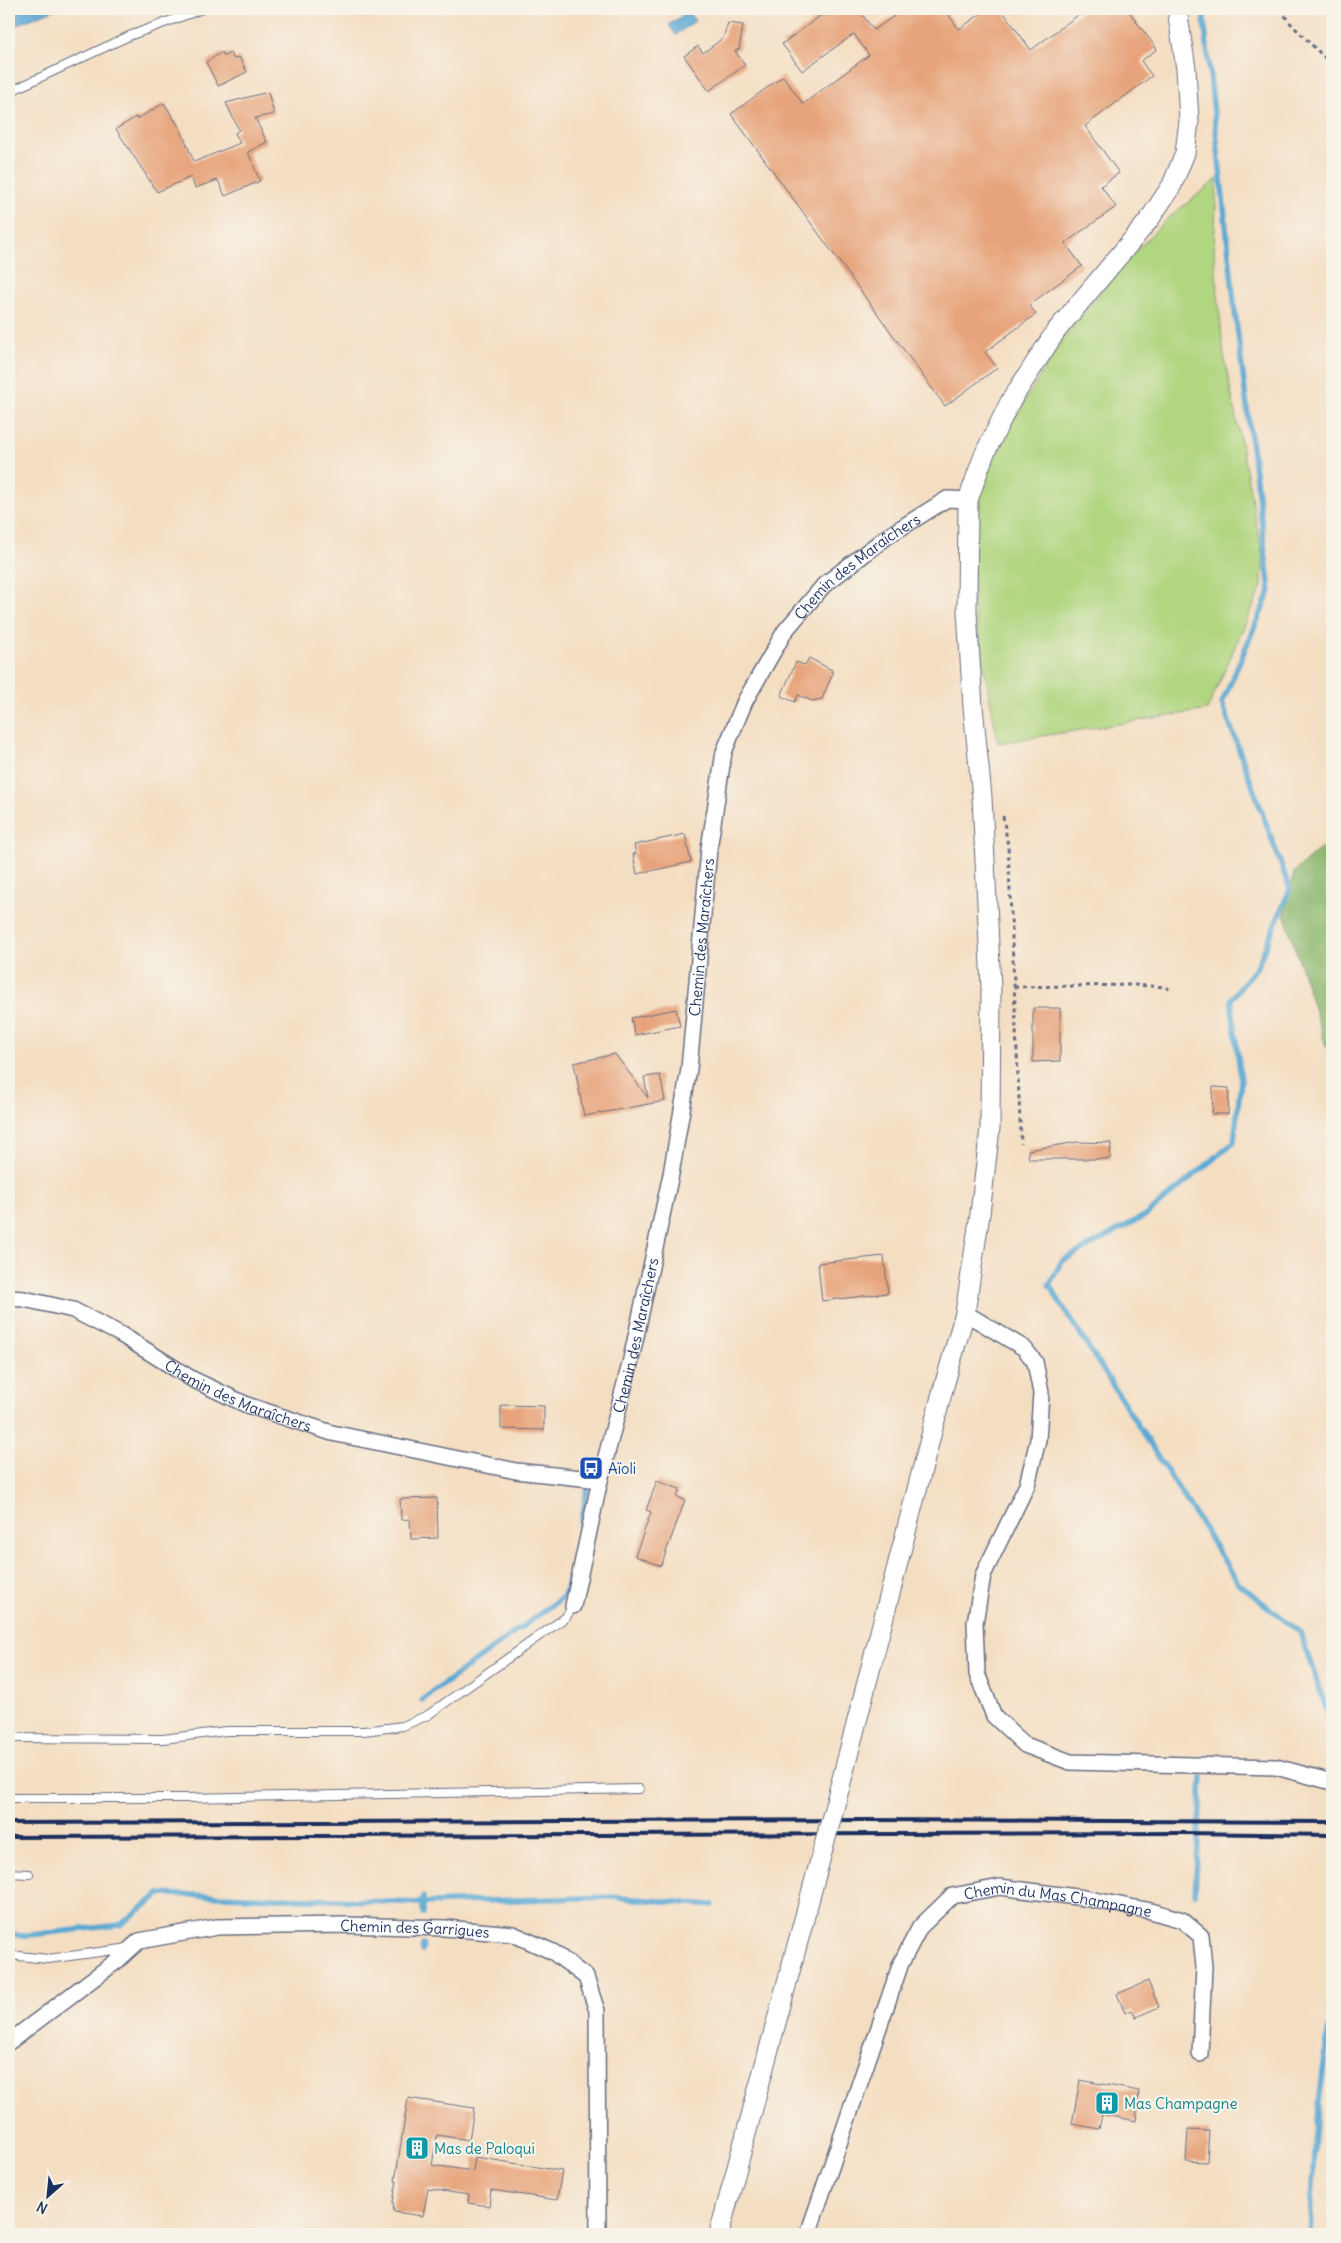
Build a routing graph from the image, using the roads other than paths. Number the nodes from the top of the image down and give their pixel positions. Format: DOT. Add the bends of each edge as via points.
graph roads {
  1 [pos="202,9"];
  2 [pos="1177,9"];
  3 [pos="9,92"];
  4 [pos="968,500"];
  5 [pos="9,1298"];
  6 [pos="965,1313"];
  7 [pos="600,1480"];
  8 [pos="573,1606"];
  9 [pos="9,1738"];
  10 [pos="1332,1782"];
  11 [pos="639,1789"];
  12 [pos="9,1798"];
  13 [pos="9,1873"];
  14 [pos="28,1874"];
  15 [pos="131,1948"];
  16 [pos="9,1955"];
  17 [pos="9,2042"];
  18 [pos="1200,2054"];
  19 [pos="598,2234"];
  20 [pos="719,2234"];
  21 [pos="808,2234"];
  1 -- 3 [label="lane" via="129,36"];
  2 -- 4 [label="street" via="1189,121 1185,153 1172,185 1149,220 1056,331 1010,402 984,456"];
  4 -- 6 [label="street" via="967,611 982,797 991,988 990,1128"];
  4 -- 7 [label="street, Chemin des Maraîchers" via="946,499 885,538 824,585 785,631 745,701 724,752 709,849 689,1069 671,1174 630,1364"];
  5 -- 7 [label="street, Chemin des Maraîchers" via="73,1310 120,1334 192,1379 247,1405 332,1433 516,1471"];
  6 -- 10 [label="street" via="1024,1348 1035,1362 1041,1393 1038,1440 1027,1484 983,1575 975,1623 977,1674 994,1716 1025,1745 1070,1762 1276,1767"];
  6 -- 20 [label="street, bridge"];
  7 -- 8 [label="street, Chemin des Maraîchers"];
  8 -- 9 [label="lane" via="566,1617 428,1715 403,1726 364,1731 226,1731 163,1739"];
  11 -- 12 [label="lane" via="196,1798"];
  13 -- 14 [label="lane"];
  15 -- 16 [label="lane" via="48,1959"];
  15 -- 17 [label="street, Chemin des Garrigues"];
  15 -- 19 [label="street, Chemin des Garrigues" via="139,1941 217,1927 346,1925 513,1934 553,1952 586,1977 597,2010"];
  18 -- 21 [label="street, Chemin du Mas Champagne" via="1204,1968 1201,1936 1182,1920 1084,1898 1000,1887 952,1896 920,1927 901,1963"];
}
